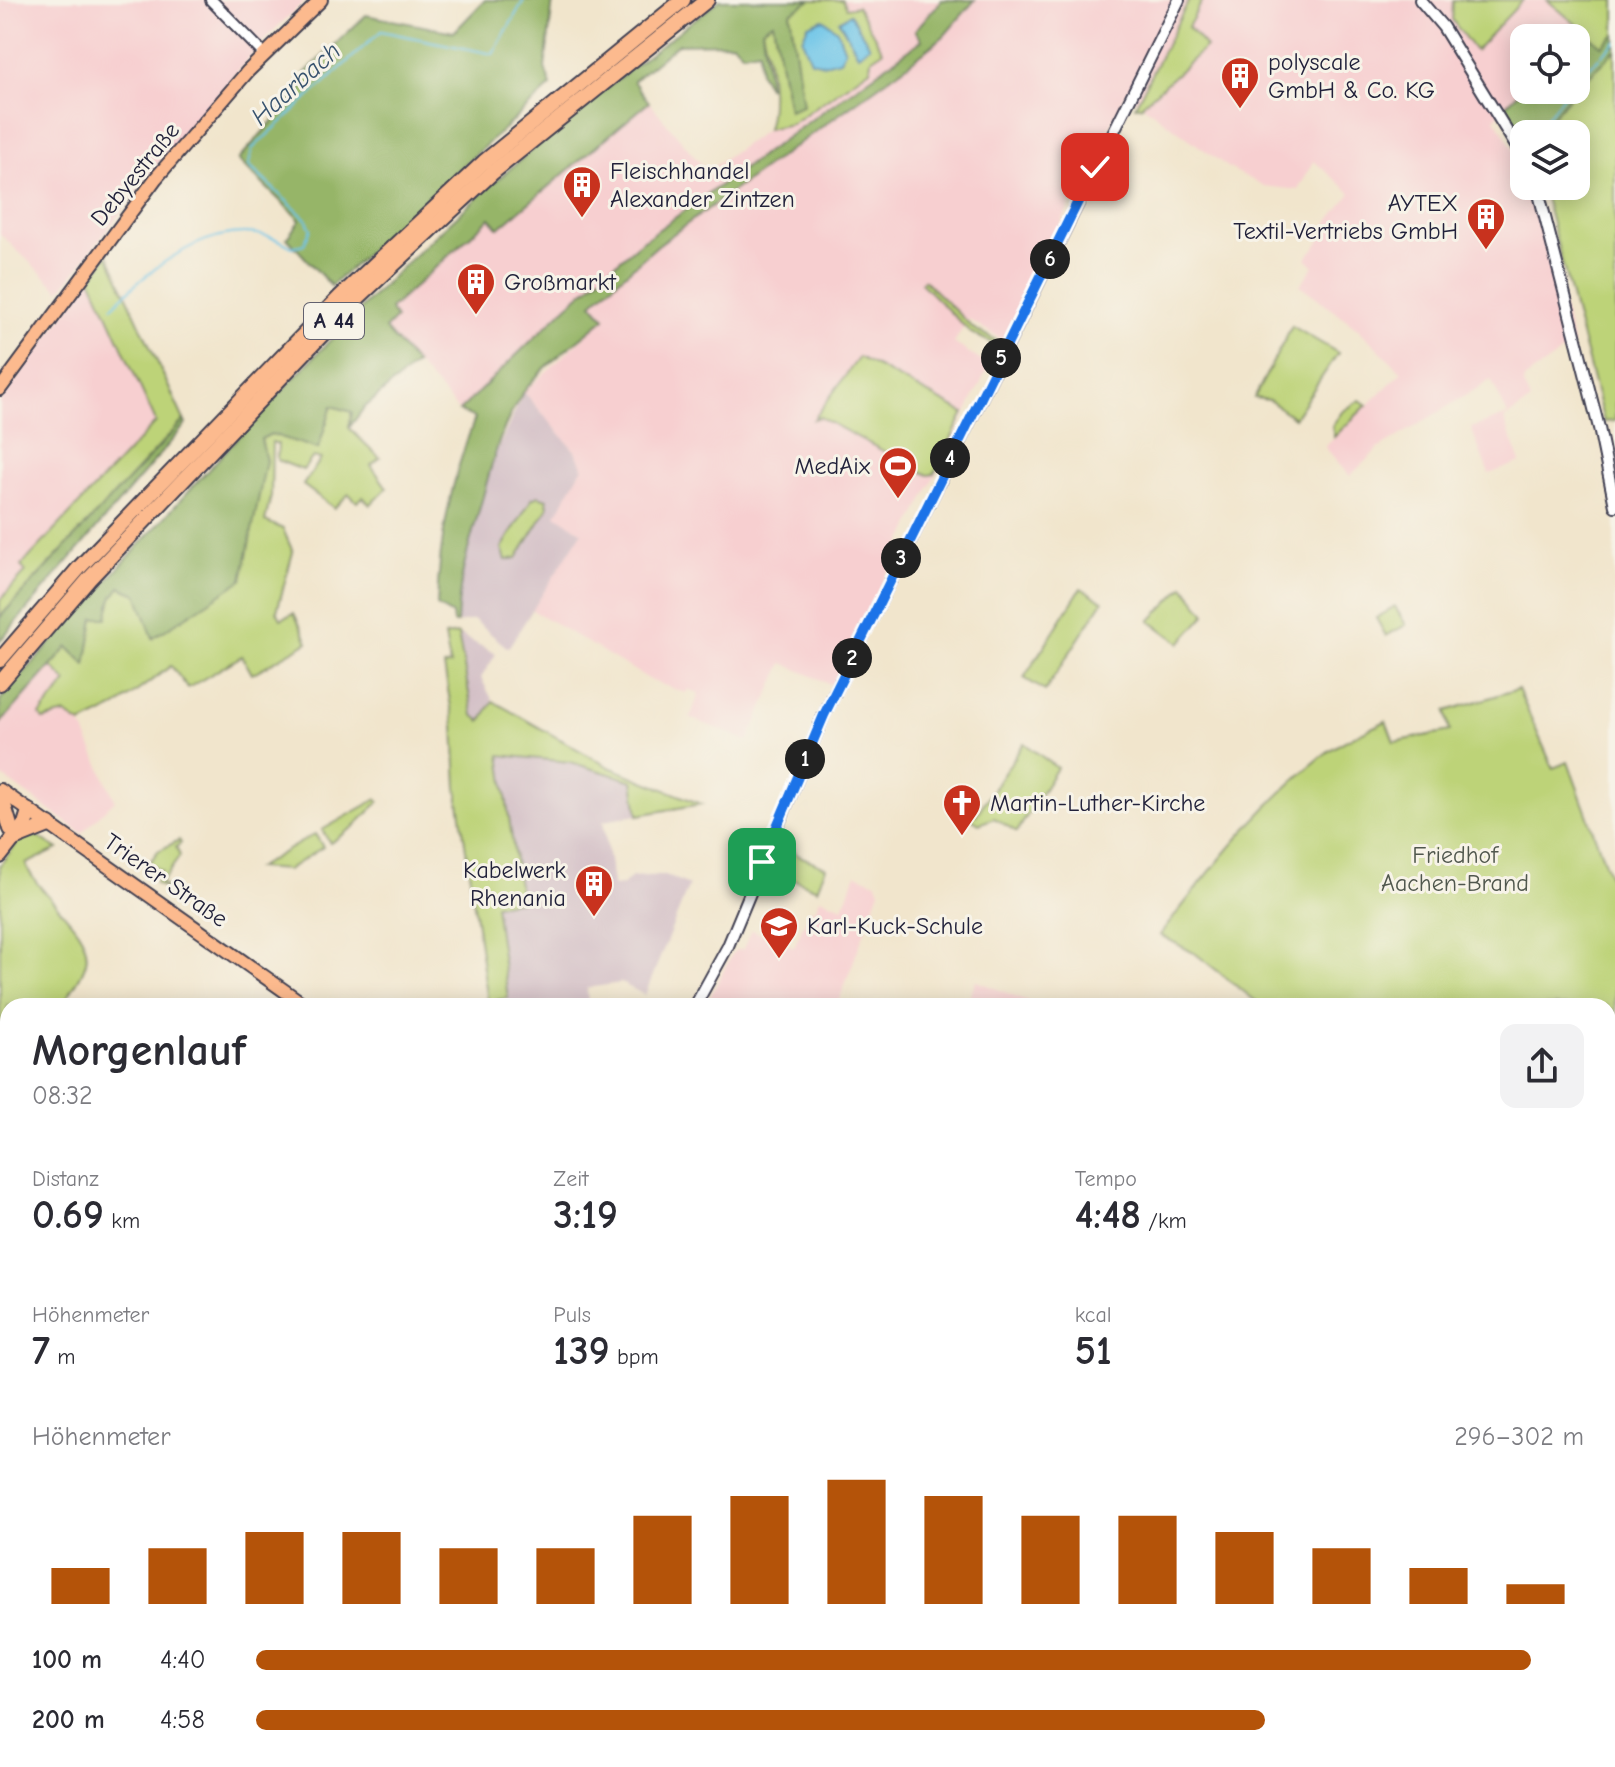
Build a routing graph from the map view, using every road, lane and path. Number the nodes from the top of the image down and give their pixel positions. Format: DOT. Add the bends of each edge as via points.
graph roads {
  1 [pos="211,0"];
  2 [pos="321,0"];
  3 [pos="683,0"];
  4 [pos="707,0"];
  5 [pos="1179,0"];
  6 [pos="1420,0"];
  7 [pos="265,55"];
  8 [pos="1510,136"];
  9 [pos="1541,200"];
  10 [pos="0,389"];
  11 [pos="1615,506"];
  12 [pos="0,660"];
  13 [pos="0,683"];
  14 [pos="0,791"];
  15 [pos="29,811"];
  16 [pos="49,825"];
  17 [pos="12,834"];
  18 [pos="0,847"];
  19 [pos="0,856"];
  20 [pos="295,998"];
  21 [pos="699,998"];
  1 -- 7 [label="street"];
  2 -- 7 [label="main road, Debyestraße"];
  3 -- 12 [label="highway, A 44" via="484,162 340,297 79,568"];
  4 -- 13 [label="highway, A 44" via="493,172 349,306 89,579"];
  5 -- 21 [label="street" via="824,715 728,946"];
  6 -- 8 [label="street" via="1443,27"];
  7 -- 10 [label="main road, Debyestraße" via="156,178"];
  9 -- 11 [label="street"];
  14 -- 15 [label="main road, Trierer Straße"];
  14 -- 17 [label="highway"];
  15 -- 16 [label="main road, Trierer Straße"];
  15 -- 17 [label="highway"];
  16 -- 17 [label="highway"];
  16 -- 20 [label="main road, Trierer Straße"];
  17 -- 18 [label="highway"];
  17 -- 19 [label="highway"];
}
